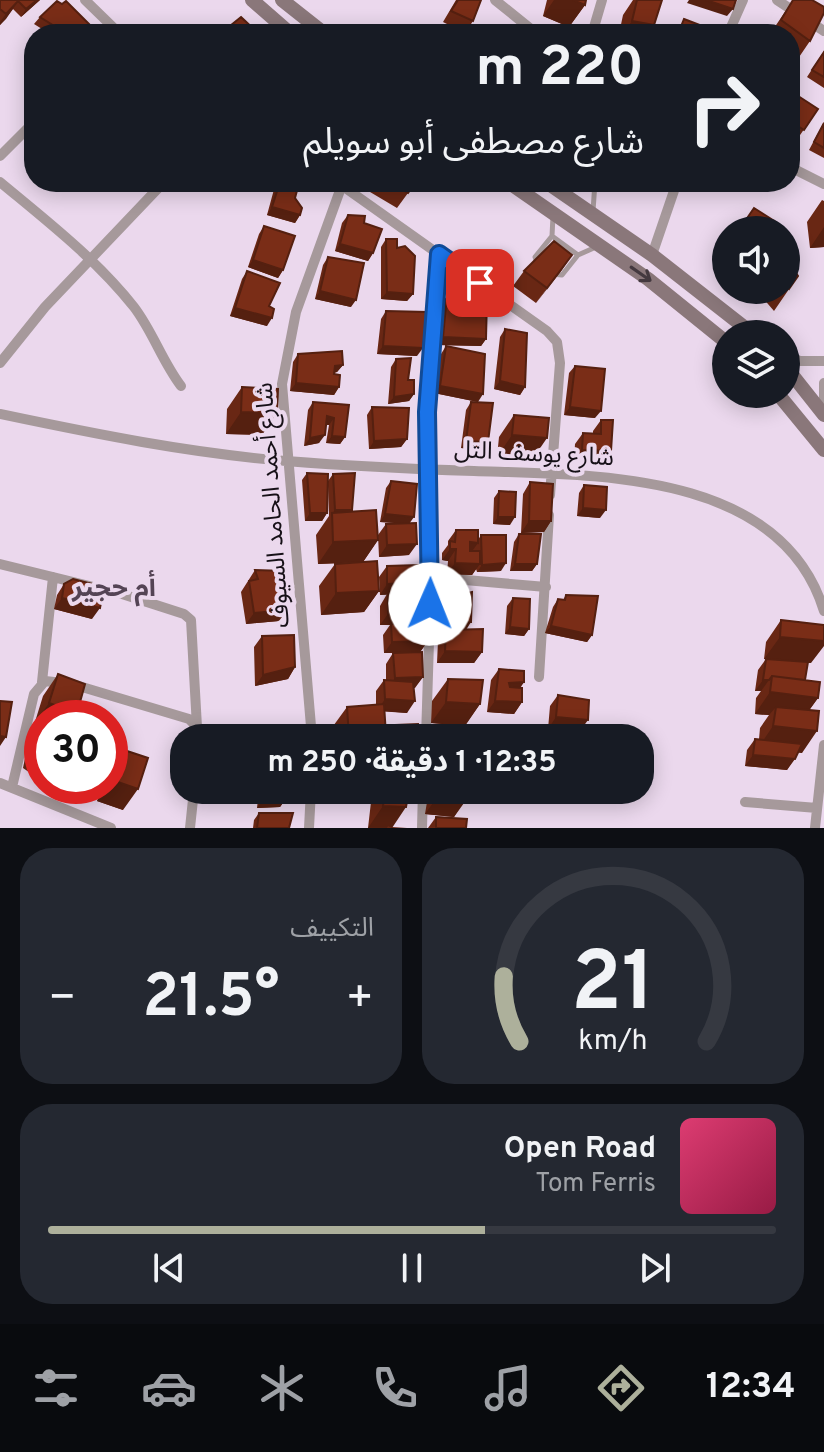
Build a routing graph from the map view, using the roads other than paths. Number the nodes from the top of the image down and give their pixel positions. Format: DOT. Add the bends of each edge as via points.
graph roads {
  1 [pos="85,0"];
  2 [pos="252,0"];
  3 [pos="282,0"];
  4 [pos="495,0"];
  5 [pos="602,0"];
  6 [pos="743,0"];
  7 [pos="777,0"];
  8 [pos="110,24"];
  9 [pos="280,24"];
  10 [pos="312,24"];
  11 [pos="525,24"];
  12 [pos="595,24"];
  13 [pos="732,24"];
  14 [pos="824,31"];
  15 [pos="24,132"];
  16 [pos="0,156"];
  17 [pos="800,172"];
  18 [pos="0,182"];
  19 [pos="824,184"];
  20 [pos="155,192"];
  21 [pos="338,192"];
  22 [pos="353,192"];
  23 [pos="523,192"];
  24 [pos="564,192"];
  25 [pos="595,192"];
  26 [pos="674,192"];
  27 [pos="551,211"];
  28 [pos="594,215"];
  29 [pos="552,236"];
  30 [pos="603,247"];
  31 [pos="439,254"];
  32 [pos="578,255"];
  33 [pos="652,255"];
  34 [pos="91,259"];
  35 [pos="732,320"];
  36 [pos="712,330"];
  37 [pos="800,361"];
  38 [pos="824,361"];
  39 [pos="0,363"];
  40 [pos="824,383"];
  41 [pos="800,385"];
  42 [pos="181,386"];
  43 [pos="824,399"];
  44 [pos="790,408"];
  45 [pos="0,414"];
  46 [pos="824,415"];
  47 [pos="824,450"];
  48 [pos="287,461"];
  49 [pos="426,469"];
  50 [pos="551,472"];
  51 [pos="0,564"];
  52 [pos="53,577"];
  53 [pos="431,577"];
  54 [pos="546,587"];
  55 [pos="824,611"];
  56 [pos="539,677"];
  57 [pos="42,682"];
  58 [pos="192,724"];
  59 [pos="198,724"];
  60 [pos="311,724"];
  61 [pos="426,724"];
  62 [pos="824,745"];
  63 [pos="0,783"];
  64 [pos="12,787"];
  65 [pos="745,802"];
  66 [pos="193,804"];
  67 [pos="310,804"];
  68 [pos="423,804"];
  69 [pos="817,808"];
  70 [pos="111,828"];
  71 [pos="190,828"];
  72 [pos="309,828"];
  73 [pos="422,828"];
  74 [pos="815,828"];
  1 -- 8 [label="street"];
  2 -- 9 [label="main road"];
  3 -- 10 [label="main road"];
  4 -- 11 [label="street"];
  5 -- 12 [label="street"];
  6 -- 13 [label="street"];
  7 -- 14 [label="street"];
  15 -- 16 [label="street"];
  17 -- 19 [label="street"];
  18 -- 34 [label="street"];
  20 -- 34 [label="street"];
  21 -- 48 [label="street, شارع أحمد الحامد السيوف" via="287,344 282,399"];
  22 -- 31 [label="street"];
  23 -- 27 [label="main road"];
  24 -- 28 [label="main road"];
  25 -- 28 [label="lane"];
  26 -- 33 [label="street"];
  27 -- 29 [label="lane"];
  27 -- 30 [label="main road"];
  28 -- 33 [label="main road"];
  29 -- 32 [label="lane"];
  29 -- 32 [label="lane" via="535,257 537,264 560,276"];
  30 -- 32 [label="lane"];
  30 -- 36 [label="main road, one-way"];
  31 -- 49 [label="street"];
  31 -- 50 [label="street" via="557,342"];
  33 -- 35 [label="main road"];
  34 -- 39 [label="street"];
  34 -- 42 [label="street" via="148,326"];
  37 -- 38 [label="street"];
  40 -- 43 [label="street"];
  41 -- 46 [label="main road"];
  44 -- 47 [label="main road"];
  45 -- 48 [label="street, شارع يوسف التل" via="183,451"];
  48 -- 49 [label="street, شارع يوسف التل"];
  48 -- 60 [label="street, شارع أحمد الحامد السيوف"];
  49 -- 50 [label="street, شارع يوسف التل"];
  49 -- 53 [label="street"];
  50 -- 54 [label="street"];
  50 -- 55 [label="street, شارع يوسف التل" via="658,484 746,516 790,548"];
  51 -- 52 [label="street"];
  52 -- 57 [label="street"];
  52 -- 59 [label="street" via="178,610 191,620"];
  53 -- 54 [label="street"];
  53 -- 61 [label="street"];
  54 -- 56 [label="street"];
  57 -- 58 [label="street" via="93,689"];
  57 -- 64 [label="street" via="34,694"];
  62 -- 69 [label="street"];
  63 -- 64 [label="street"];
  64 -- 70 [label="street"];
  65 -- 69 [label="street"];
  66 -- 71 [label="street"];
  67 -- 72 [label="street"];
  68 -- 73 [label="street"];
  69 -- 74 [label="street"];
}
